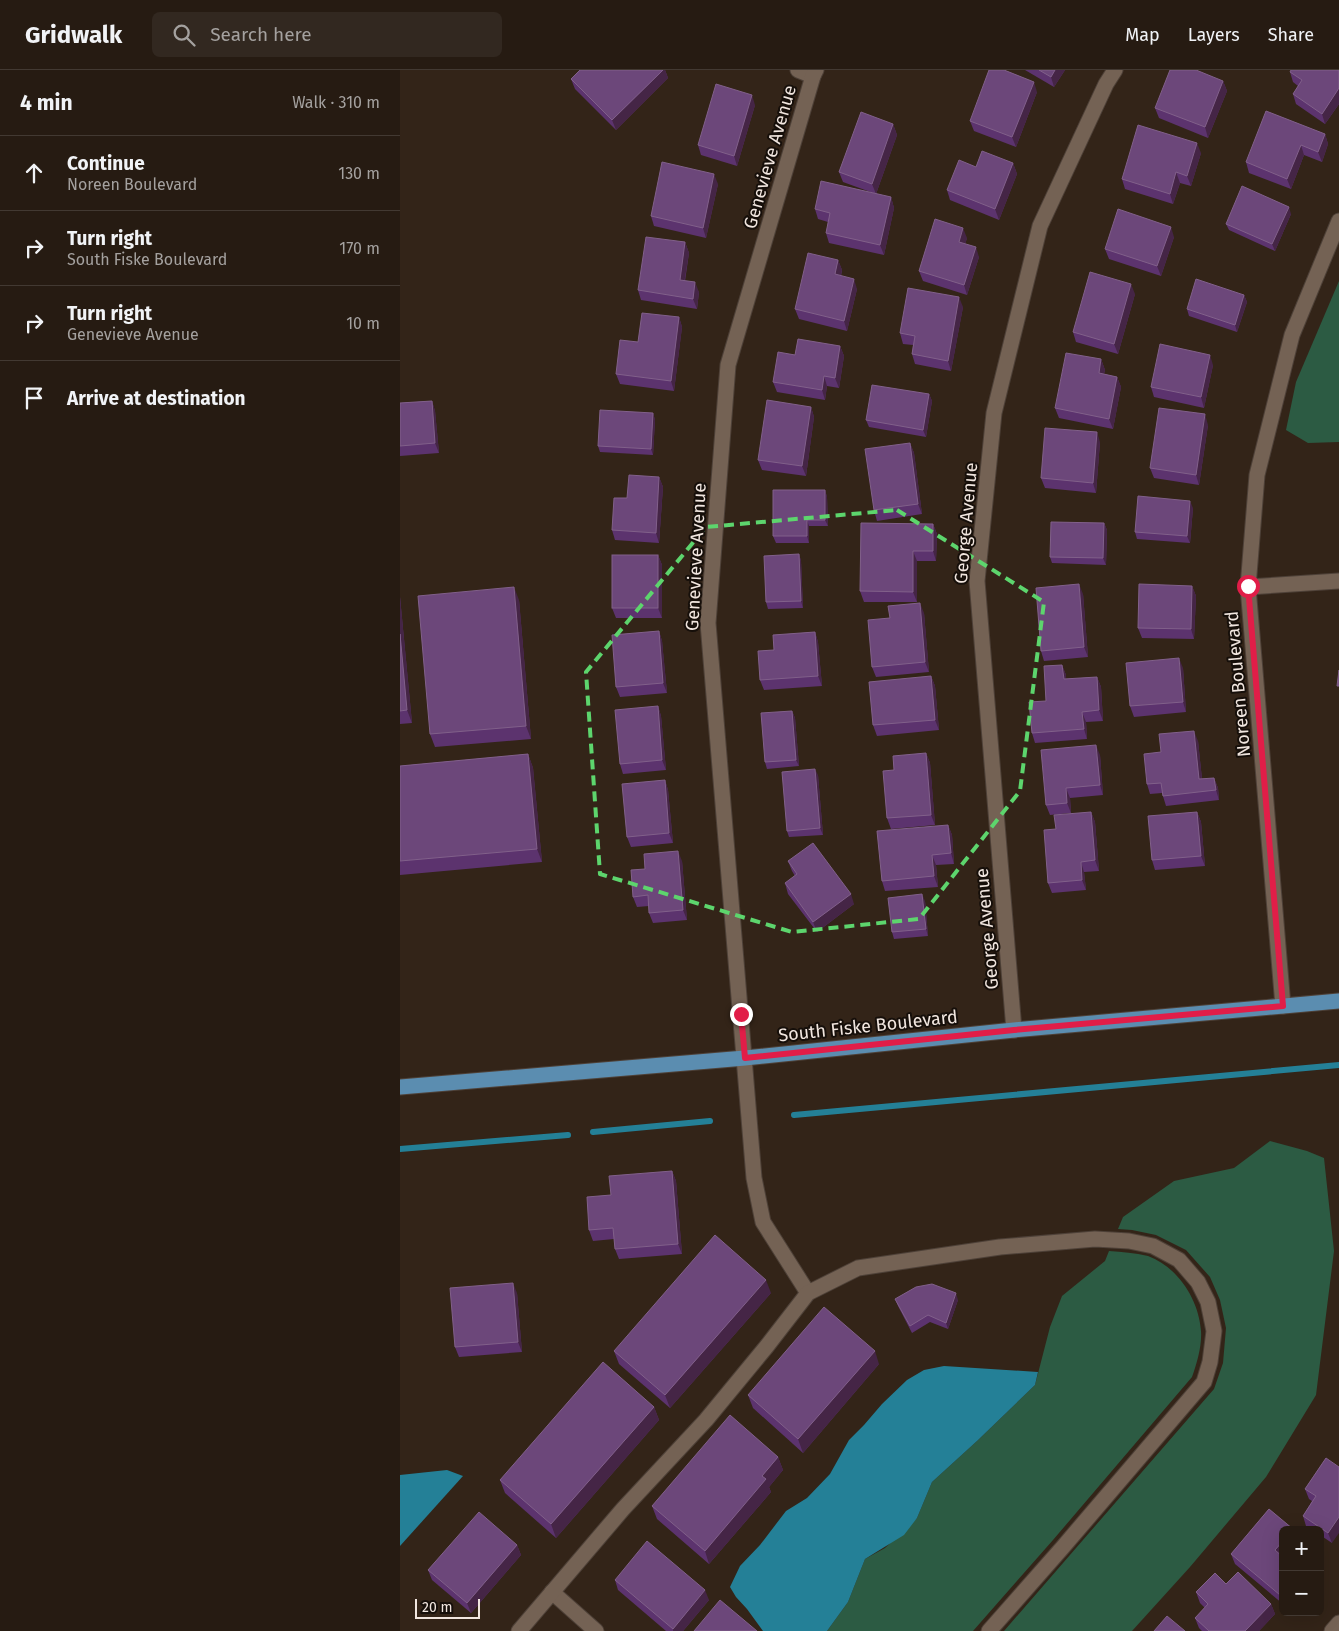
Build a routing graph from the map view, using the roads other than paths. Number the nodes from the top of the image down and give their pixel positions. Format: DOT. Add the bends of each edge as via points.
graph roads {
  1 [pos="798,70"];
  2 [pos="1115,70"];
  3 [pos="815,73"];
  4 [pos="1339,221"];
  5 [pos="1339,581"];
  6 [pos="1248,586"];
  7 [pos="1339,1002"];
  8 [pos="1283,1006"];
  9 [pos="1014,1030"];
  10 [pos="745,1058"];
  11 [pos="400,1087"];
  12 [pos="808,1293"];
  13 [pos="552,1592"];
  14 [pos="1339,1623"];
  15 [pos="519,1631"];
  16 [pos="596,1631"];
  17 [pos="989,1631"];
  18 [pos="1332,1631"];
  1 -- 3 [label="street"];
  2 -- 9 [label="street, George Avenue" via="1040,226 994,413 978,581"];
  3 -- 10 [label="street, Genevieve Avenue" via="728,365 708,623"];
  4 -- 6 [label="street, Noreen Boulevard" via="1292,335 1259,466"];
  5 -- 6 [label="street"];
  6 -- 8 [label="street, Noreen Boulevard"];
  7 -- 8 [label="main road, South Fiske Boulevard"];
  8 -- 9 [label="main road, South Fiske Boulevard"];
  9 -- 10 [label="main road, South Fiske Boulevard"];
  10 -- 11 [label="main road, South Fiske Boulevard"];
  10 -- 12 [label="street, Genevieve Avenue" via="754,1178 763,1222"];
  12 -- 13 [label="street" via="706,1420"];
  12 -- 17 [label="street" via="858,1268 1000,1247 1095,1239 1153,1246 1179,1260 1198,1282 1208,1302 1214,1331 1204,1382"];
  13 -- 15 [label="street"];
  13 -- 16 [label="street"];
  14 -- 18 [label="street"];
}
